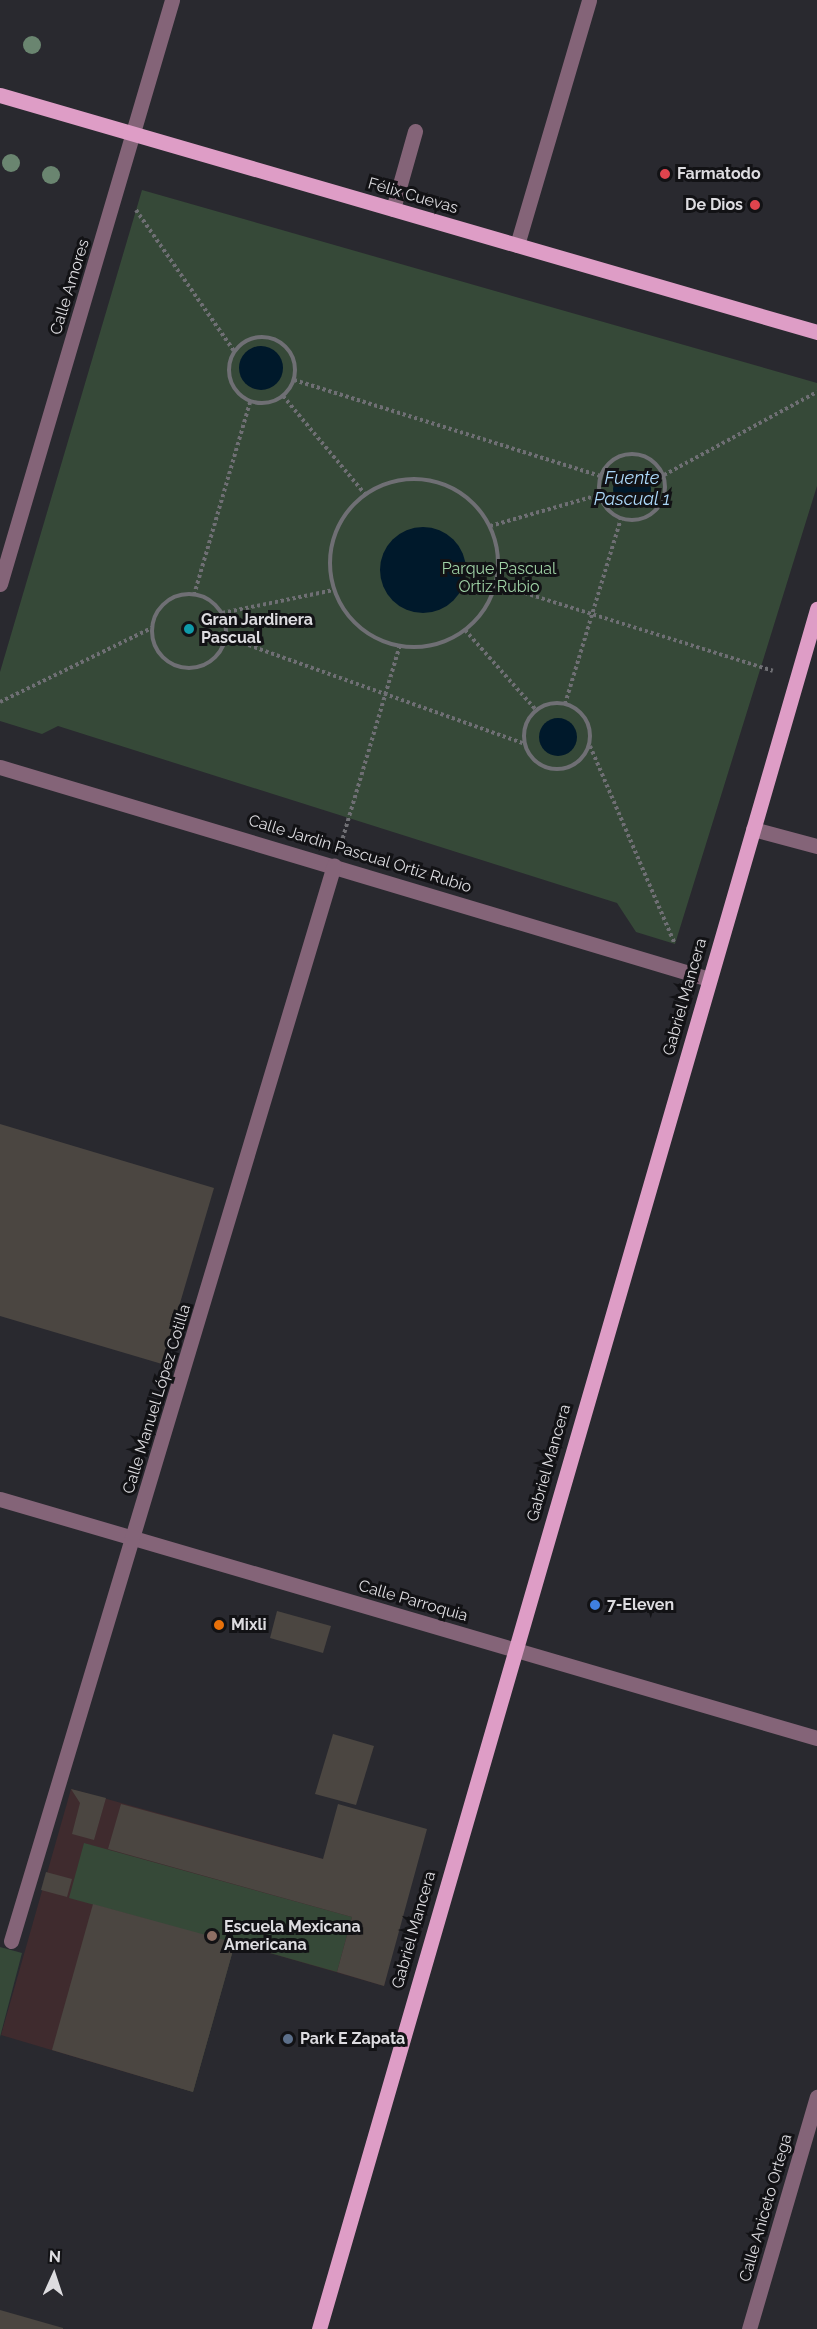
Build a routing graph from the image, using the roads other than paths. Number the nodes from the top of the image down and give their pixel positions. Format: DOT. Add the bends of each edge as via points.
graph roads {
  1 [pos="172,0"];
  2 [pos="589,0"];
  3 [pos="0,95"];
  4 [pos="415,131"];
  5 [pos="133,134"];
  6 [pos="393,209"];
  7 [pos="517,245"];
  8 [pos="817,332"];
  9 [pos="0,584"];
  10 [pos="817,609"];
  11 [pos="0,767"];
  12 [pos="753,829"];
  13 [pos="817,846"];
  14 [pos="334,865"];
  15 [pos="709,978"];
  16 [pos="0,1498"];
  17 [pos="134,1539"];
  18 [pos="513,1649"];
  19 [pos="817,1738"];
  20 [pos="11,1941"];
  21 [pos="817,2097"];
  22 [pos="319,2329"];
  23 [pos="749,2329"];
  1 -- 5 [label="street, Calle Amores"];
  2 -- 7 [label="street"];
  3 -- 5 [label="main road, Félix Cuevas"];
  4 -- 6 [label="street"];
  5 -- 6 [label="main road, Félix Cuevas"];
  5 -- 9 [label="street, Calle Amores"];
  6 -- 7 [label="main road, Félix Cuevas"];
  7 -- 8 [label="main road, Félix Cuevas"];
  10 -- 12 [label="main road, Gabriel Mancera"];
  11 -- 14 [label="street, Calle Jardin Pascual Ortiz Rubio"];
  12 -- 13 [label="street"];
  12 -- 15 [label="main road, Gabriel Mancera"];
  14 -- 15 [label="street, Calle Jardin Pascual Ortiz Rubio"];
  14 -- 17 [label="street, Calle Manuel López Cotilla"];
  15 -- 18 [label="main road, Gabriel Mancera"];
  16 -- 17 [label="street, Calle Parroquia"];
  17 -- 18 [label="street, Calle Parroquia"];
  17 -- 20 [label="street, Calle Manuel López Cotilla"];
  18 -- 19 [label="street, Calle Parroquia"];
  18 -- 22 [label="main road, Gabriel Mancera"];
  21 -- 23 [label="street, Calle Aniceto Ortega"];
}
